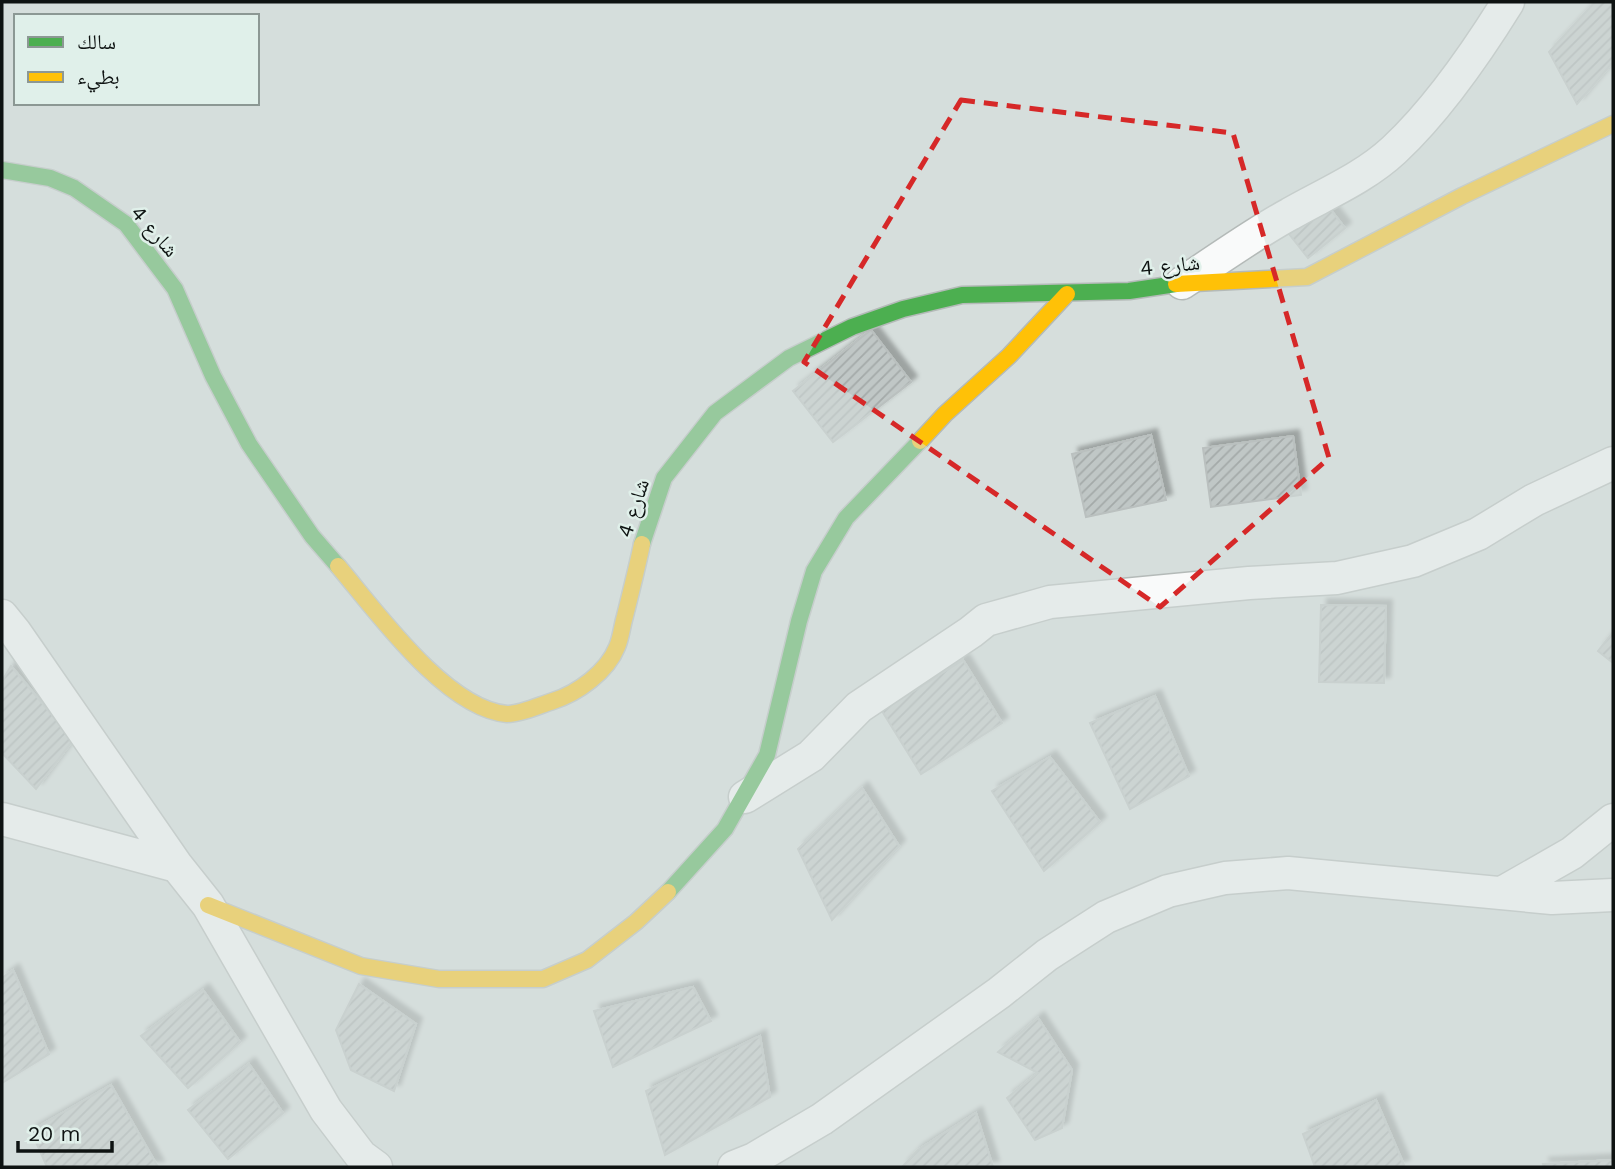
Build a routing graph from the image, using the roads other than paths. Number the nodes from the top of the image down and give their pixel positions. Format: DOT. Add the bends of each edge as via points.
graph roads {
  1 [pos="1508,2"];
  2 [pos="1613,124"];
  3 [pos="2,170"];
  4 [pos="1182,283"];
  5 [pos="1067,294"];
  6 [pos="1613,463"];
  7 [pos="2,617"];
  8 [pos="746,797"];
  9 [pos="2,819"];
  10 [pos="1613,820"];
  11 [pos="177,866"];
  12 [pos="1502,892"];
  13 [pos="1613,895"];
  14 [pos="208,905"];
  15 [pos="376,1167"];
  16 [pos="734,1167"];
  1 -- 4 [label="street" via="1436,103 1394,150 1355,180 1287,215"];
  2 -- 4 [label="street, شارع 4" via="1307,277"];
  3 -- 5 [label="street, شارع 4" via="50,178 74,188 126,224 175,289 248,444 313,536 438,678 488,711 511,714 565,697 603,668 617,648 647,525 664,478 715,413 750,385 789,358 902,309 962,295"];
  4 -- 5 [label="street, شارع 4"];
  5 -- 8 [label="street" via="846,518 814,571 767,755"];
  6 -- 8 [label="street" via="1534,500 1478,534 1413,561 1337,578 1051,602 986,620 859,707 811,756"];
  7 -- 11 [label="street"];
  8 -- 14 [label="street" via="725,829 636,922 587,960 543,979 439,979 361,966"];
  9 -- 11 [label="street"];
  10 -- 12 [label="street" via="1572,853"];
  11 -- 14 [label="street"];
  12 -- 13 [label="street" via="1552,898"];
  12 -- 16 [label="street" via="1288,873 1225,878 1168,891 1106,917 822,1119"];
  14 -- 15 [label="street" via="326,1110 361,1156"];
}
